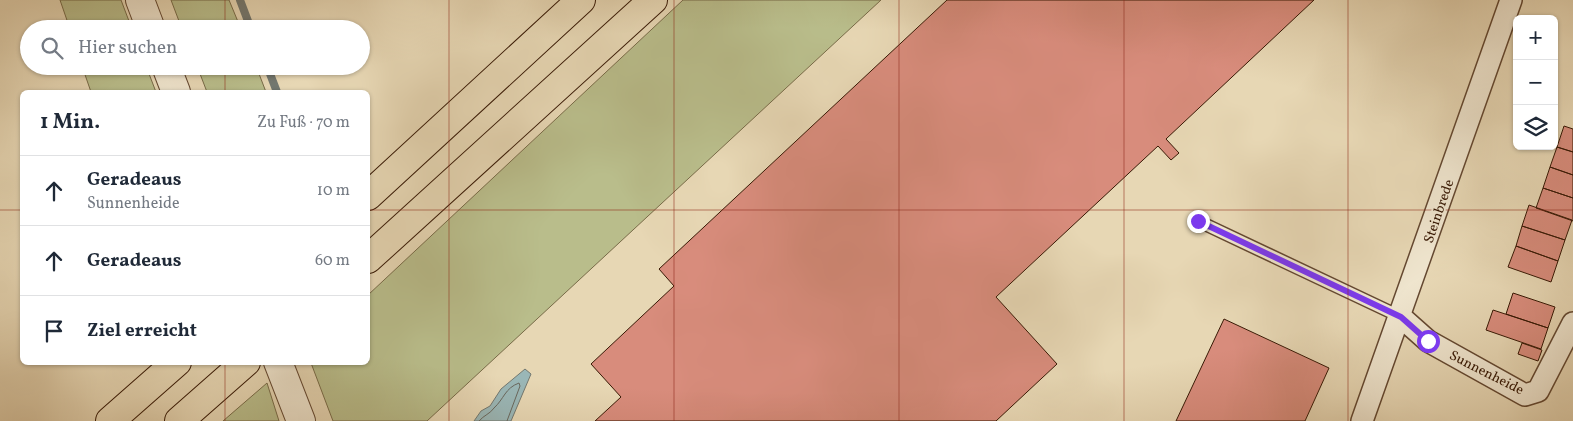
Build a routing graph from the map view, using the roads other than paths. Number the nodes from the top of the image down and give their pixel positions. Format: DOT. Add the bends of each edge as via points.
graph roads {
  1 [pos="140,0"];
  2 [pos="581,0"];
  3 [pos="653,0"];
  4 [pos="1512,0"];
  5 [pos="148,20"];
  6 [pos="169,75"];
  7 [pos="175,90"];
  8 [pos="370,194"];
  9 [pos="1198,221"];
  10 [pos="370,257"];
  11 [pos="1401,317"];
  12 [pos="1573,323"];
  13 [pos="174,365"];
  14 [pos="243,365"];
  15 [pos="279,365"];
  16 [pos="110,421"];
  17 [pos="179,421"];
  18 [pos="301,421"];
  19 [pos="1362,421"];
  1 -- 5 [label="street"];
  2 -- 8 [label="highway"];
  3 -- 10 [label="highway"];
  4 -- 11 [label="street, Steinbrede"];
  6 -- 7 [label="street"];
  9 -- 11 [label="lane"];
  11 -- 12 [label="street, Sunnenheide" via="1428,341 1525,395 1538,391"];
  11 -- 19 [label="street, Steinbrede"];
  13 -- 16 [label="highway"];
  14 -- 17 [label="highway"];
  15 -- 18 [label="street"];
}
